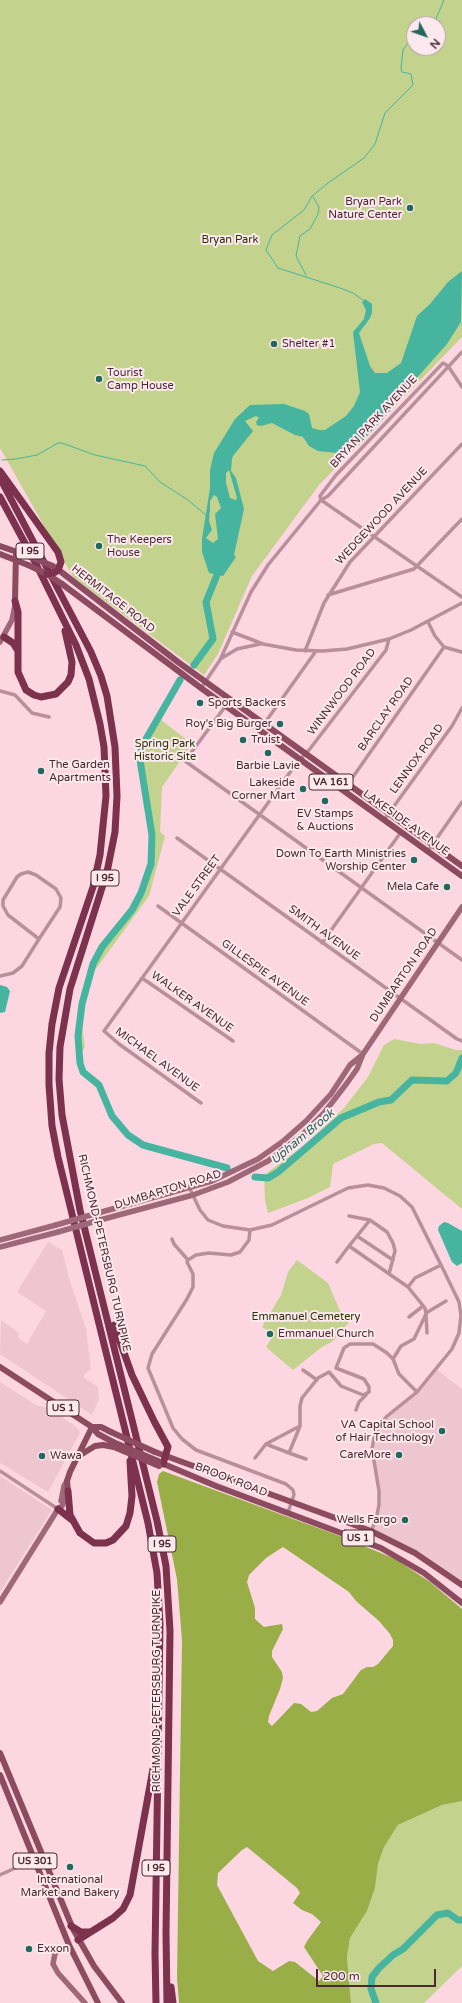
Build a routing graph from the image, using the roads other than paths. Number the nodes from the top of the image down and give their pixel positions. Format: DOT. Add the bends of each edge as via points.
graph roads {
  1 [pos="462,352"];
  2 [pos="448,366"];
  3 [pos="462,387"];
  4 [pos="462,444"];
  5 [pos="0,471"];
  6 [pos="0,478"];
  7 [pos="0,497"];
  8 [pos="321,500"];
  9 [pos="462,519"];
  10 [pos="374,536"];
  11 [pos="0,546"];
  12 [pos="16,552"];
  13 [pos="0,554"];
  14 [pos="16,560"];
  15 [pos="418,566"];
  16 [pos="55,569"];
  17 [pos="48,574"];
  18 [pos="328,595"];
  19 [pos="462,597"];
  20 [pos="15,601"];
  21 [pos="462,603"];
  22 [pos="56,607"];
  23 [pos="428,622"];
  24 [pos="232,632"];
  25 [pos="2,639"];
  26 [pos="389,639"];
  27 [pos="263,644"];
  28 [pos="444,647"];
  29 [pos="305,651"];
  30 [pos="316,651"];
  31 [pos="18,652"];
  32 [pos="462,652"];
  33 [pos="220,660"];
  34 [pos="205,682"];
  35 [pos="201,688"];
  36 [pos="0,691"];
  37 [pos="230,700"];
  38 [pos="226,706"];
  39 [pos="462,708"];
  40 [pos="49,717"];
  41 [pos="264,724"];
  42 [pos="259,731"];
  43 [pos="306,754"];
  44 [pos="300,760"];
  45 [pos="348,784"];
  46 [pos="341,789"];
  47 [pos="462,802"];
  48 [pos="389,814"];
  49 [pos="260,815"];
  50 [pos="384,820"];
  51 [pos="401,832"];
  52 [pos="177,838"];
  53 [pos="432,845"];
  54 [pos="428,851"];
  55 [pos="462,866"];
  56 [pos="220,870"];
  57 [pos="462,876"];
  58 [pos="361,888"];
  59 [pos="158,906"];
  60 [pos="462,907"];
  61 [pos="181,923"];
  62 [pos="39,939"];
  63 [pos="322,943"];
  64 [pos="438,943"];
  65 [pos="462,960"];
  66 [pos="0,976"];
  67 [pos="142,978"];
  68 [pos="401,998"];
  69 [pos="104,1031"];
  70 [pos="233,1041"];
  71 [pos="462,1041"];
  72 [pos="363,1054"];
  73 [pos="201,1102"];
  74 [pos="190,1189"];
  75 [pos="192,1195"];
  76 [pos="349,1216"];
  77 [pos="370,1220"];
  78 [pos="250,1230"];
  79 [pos="357,1236"];
  80 [pos="172,1239"];
  81 [pos="0,1240"];
  82 [pos="350,1246"];
  83 [pos="0,1247"];
  84 [pos="188,1260"];
  85 [pos="393,1260"];
  86 [pos="337,1262"];
  87 [pos="441,1265"];
  88 [pos="389,1274"];
  89 [pos="408,1287"];
  90 [pos="102,1294"];
  91 [pos="446,1301"];
  92 [pos="423,1306"];
  93 [pos="426,1313"];
  94 [pos="409,1318"];
  95 [pos="427,1333"];
  96 [pos="393,1359"];
  97 [pos="0,1367"];
  98 [pos="336,1368"];
  99 [pos="303,1370"];
  100 [pos="329,1372"];
  101 [pos="317,1380"];
  102 [pos="417,1392"];
  103 [pos="366,1394"];
  104 [pos="356,1410"];
  105 [pos="300,1426"];
  106 [pos="92,1427"];
  107 [pos="266,1444"];
  108 [pos="114,1445"];
  109 [pos="131,1453"];
  110 [pos="290,1453"];
  111 [pos="167,1456"];
  112 [pos="76,1458"];
  113 [pos="255,1458"];
  114 [pos="306,1460"];
  115 [pos="160,1464"];
  116 [pos="0,1471"];
  117 [pos="67,1481"];
  118 [pos="68,1491"];
  119 [pos="292,1502"];
  120 [pos="58,1509"];
  121 [pos="288,1512"];
  122 [pos="72,1520"];
  123 [pos="372,1531"];
  124 [pos="367,1542"];
  125 [pos="462,1586"];
  126 [pos="0,1602"];
  127 [pos="462,1603"];
  128 [pos="159,1733"];
  129 [pos="0,1753"];
  130 [pos="9,1774"];
  131 [pos="0,1777"];
  132 [pos="42,1856"];
  133 [pos="35,1861"];
  134 [pos="0,1875"];
  135 [pos="166,1918"];
  136 [pos="71,1926"];
  137 [pos="94,1931"];
  138 [pos="78,1940"];
  139 [pos="69,1945"];
  140 [pos="85,2003"];
  141 [pos="98,2003"];
  142 [pos="122,2003"];
  143 [pos="156,2003"];
  144 [pos="167,2003"];
  145 [pos="173,2003"];
  1 -- 2 [label="street, BRYAN PARK AVENUE"];
  2 -- 3 [label="street"];
  2 -- 8 [label="street, BRYAN PARK AVENUE" via="328,496"];
  2 -- 8 [label="street, BRYAN PARK AVENUE" via="443,363 437,368 336,475 320,496"];
  4 -- 10 [label="street, WEDGEWOOD AVENUE"];
  5 -- 16 [label="highway" via="56,548 62,560"];
  6 -- 90 [label="highway, RICHMOND-PETERSBURG TURNPIKE / I 95" via="96,664 107,696 115,747 115,832 107,872 70,989 60,1047 59,1079 62,1115 80,1210"];
  7 -- 22 [label="highway, RICHMOND-PETERSBURG TURNPIKE / I 95"];
  8 -- 10 [label="street"];
  8 -- 24 [label="street, BRYAN PARK AVENUE" via="268,565 251,592"];
  9 -- 15 [label="street"];
  10 -- 15 [label="street"];
  10 -- 18 [label="street, WEDGEWOOD AVENUE" via="350,562"];
  11 -- 12 [label="main road, HERMITAGE ROAD / VA 161"];
  12 -- 14 [label="main road"];
  12 -- 16 [label="main road, HERMITAGE ROAD / VA 161, bridge"];
  13 -- 14 [label="main road, HERMITAGE ROAD / VA 161"];
  14 -- 17 [label="main road, HERMITAGE ROAD / VA 161, bridge"];
  14 -- 20 [label="main road"];
  15 -- 18 [label="street" via="410,571"];
  15 -- 19 [label="street"];
  16 -- 17 [label="highway, bridge"];
  16 -- 34 [label="main road, HERMITAGE ROAD / VA 161"];
  17 -- 35 [label="main road, HERMITAGE ROAD / VA 161, bridge"];
  18 -- 29 [label="street, WEDGEWOOD AVENUE"];
  20 -- 25 [label="main road" via="14,614"];
  20 -- 31 [label="highway" via="18,612"];
  21 -- 23 [label="street"];
  22 -- 31 [label="highway" via="68,640 72,662 71,675 62,690 41,697 26,690 18,672"];
  22 -- 109 [label="highway, RICHMOND-PETERSBURG TURNPIKE / I 95" via="89,679 104,747 106,796 96,876 67,961 55,1006 49,1053 50,1105 58,1157"];
  23 -- 26 [label="street"];
  23 -- 28 [label="street"];
  24 -- 27 [label="street"];
  24 -- 33 [label="street, BRYAN PARK AVENUE"];
  25 -- 31 [label="highway" via="13,643"];
  26 -- 30 [label="street" via="358,647"];
  26 -- 43 [label="street, WINNWOOD ROAD" via="386,650"];
  27 -- 29 [label="street"];
  27 -- 33 [label="street" via="237,649"];
  28 -- 32 [label="street"];
  28 -- 45 [label="street, BARCLAY ROAD"];
  29 -- 30 [label="street"];
  30 -- 41 [label="street"];
  33 -- 34 [label="street, BRYAN PARK AVENUE"];
  34 -- 35 [label="street, BRYAN PARK AVENUE"];
  34 -- 37 [label="main road, LAKESIDE AVENUE / VA 161"];
  35 -- 38 [label="main road, LAKESIDE AVENUE / VA 161"];
  36 -- 40 [label="street" via="12,693 32,713"];
  37 -- 38 [label="street"];
  37 -- 41 [label="main road, LAKESIDE AVENUE / VA 161"];
  38 -- 42 [label="main road, LAKESIDE AVENUE / VA 161"];
  38 -- 49 [label="street" via="185,761"];
  39 -- 48 [label="street, LENNOX ROAD"];
  41 -- 42 [label="street"];
  41 -- 43 [label="main road, LAKESIDE AVENUE / VA 161"];
  42 -- 44 [label="main road, LAKESIDE AVENUE / VA 161"];
  43 -- 44 [label="street, VALE STREET"];
  43 -- 45 [label="main road, LAKESIDE AVENUE / VA 161"];
  44 -- 46 [label="main road, LAKESIDE AVENUE / VA 161"];
  44 -- 49 [label="street, VALE STREET"];
  45 -- 46 [label="street, BARCLAY ROAD"];
  45 -- 48 [label="main road, LAKESIDE AVENUE / VA 161"];
  46 -- 50 [label="main road, LAKESIDE AVENUE / VA 161"];
  47 -- 53 [label="street"];
  48 -- 50 [label="street, LENNOX ROAD"];
  48 -- 53 [label="main road, LAKESIDE AVENUE / VA 161"];
  49 -- 56 [label="street, VALE STREET"];
  49 -- 58 [label="street"];
  50 -- 51 [label="main road, LAKESIDE AVENUE / VA 161"];
  51 -- 54 [label="main road, LAKESIDE AVENUE / VA 161"];
  51 -- 58 [label="street"];
  52 -- 56 [label="street, SMITH AVENUE"];
  53 -- 54 [label="street"];
  53 -- 55 [label="main road, LAKESIDE AVENUE / VA 161"];
  54 -- 57 [label="main road, LAKESIDE AVENUE / VA 161"];
  56 -- 61 [label="street, VALE STREET"];
  56 -- 63 [label="street, SMITH AVENUE"];
  58 -- 63 [label="street"];
  58 -- 64 [label="street"];
  59 -- 61 [label="street, GILLESPIE AVENUE"];
  60 -- 64 [label="main road, DUMBARTON ROAD"];
  61 -- 67 [label="street, VALE STREET"];
  61 -- 72 [label="street, GILLESPIE AVENUE"];
  62 -- 62 [label="street" via="61,904 62,898 58,891 30,873 21,874 3,900 4,909"];
  62 -- 66 [label="street" via="22,966 13,973"];
  63 -- 68 [label="street, SMITH AVENUE"];
  64 -- 65 [label="street"];
  64 -- 68 [label="main road, DUMBARTON ROAD"];
  67 -- 69 [label="street, VALE STREET"];
  67 -- 70 [label="street, WALKER AVENUE"];
  68 -- 71 [label="street, SMITH AVENUE"];
  68 -- 72 [label="main road, DUMBARTON ROAD"];
  69 -- 73 [label="street, MICHAEL AVENUE" via="118,1044"];
  72 -- 74 [label="main road, DUMBARTON ROAD" via="350,1066 320,1106 282,1142 246,1166"];
  72 -- 75 [label="main road, DUMBARTON ROAD" via="357,1069 334,1101 292,1144 254,1170"];
  74 -- 75 [label="street"];
  74 -- 81 [label="main road, DUMBARTON ROAD, bridge"];
  75 -- 78 [label="street" via="202,1214 211,1222"];
  75 -- 83 [label="main road, DUMBARTON ROAD, bridge"];
  76 -- 77 [label="street"];
  77 -- 79 [label="street"];
  77 -- 85 [label="street" via="387,1232 395,1251"];
  78 -- 84 [label="street" via="249,1240 240,1252 231,1255 205,1253"];
  78 -- 87 [label="street" via="272,1225 348,1188 363,1185 380,1186 400,1196 412,1207"];
  79 -- 82 [label="street"];
  79 -- 85 [label="street"];
  80 -- 84 [label="street"];
  82 -- 86 [label="street"];
  82 -- 88 [label="street"];
  84 -- 119 [label="street" via="193,1274 192,1287 149,1360 150,1376 173,1428 182,1439 196,1450 286,1484 293,1490"];
  85 -- 88 [label="street"];
  87 -- 89 [label="street" via="416,1278"];
  87 -- 102 [label="street" via="459,1302 460,1328 452,1348"];
  88 -- 89 [label="street"];
  89 -- 92 [label="street"];
  90 -- 111 [label="highway" via="132,1375 168,1447"];
  90 -- 135 [label="highway, RICHMOND-PETERSBURG TURNPIKE / I 95" via="157,1521 168,1581 170,1698"];
  91 -- 93 [label="street"];
  92 -- 93 [label="street"];
  92 -- 94 [label="street"];
  93 -- 95 [label="street"];
  93 -- 96 [label="street" via="414,1339 401,1346"];
  96 -- 98 [label="street" via="373,1344 350,1344 344,1348"];
  96 -- 102 [label="street" via="399,1374"];
  97 -- 106 [label="main road, BROOK ROAD / US 1"];
  98 -- 100 [label="street"];
  98 -- 103 [label="street" via="364,1379 370,1390"];
  99 -- 101 [label="street"];
  100 -- 101 [label="street"];
  100 -- 103 [label="street" via="341,1386"];
  101 -- 105 [label="street" via="302,1398"];
  102 -- 123 [label="street" via="386,1418 373,1438 372,1455 379,1498"];
  103 -- 104 [label="street"];
  105 -- 107 [label="street"];
  105 -- 110 [label="street"];
  106 -- 108 [label="main road, BROOK ROAD / US 1"];
  106 -- 111 [label="main road, BROOK ROAD / US 1, bridge" via="102,1427"];
  106 -- 112 [label="main road"];
  107 -- 110 [label="street"];
  107 -- 113 [label="street"];
  108 -- 112 [label="main road" via="95,1446"];
  108 -- 115 [label="main road, BROOK ROAD / US 1, bridge"];
  109 -- 122 [label="highway" via="132,1504 122,1533 108,1542 94,1543 80,1533"];
  109 -- 128 [label="highway, RICHMOND-PETERSBURG TURNPIKE / I 95" via="152,1538 158,1580"];
  110 -- 114 [label="street"];
  111 -- 115 [label="highway"];
  111 -- 119 [label="main road, BROOK ROAD / US 1"];
  112 -- 117 [label="main road"];
  115 -- 121 [label="main road, BROOK ROAD / US 1"];
  116 -- 120 [label="street"];
  117 -- 118 [label="main road"];
  117 -- 120 [label="main road"];
  118 -- 120 [label="main road"];
  118 -- 122 [label="highway"];
  119 -- 121 [label="street"];
  119 -- 123 [label="main road, BROOK ROAD / US 1"];
  120 -- 122 [label="highway"];
  120 -- 126 [label="main road"];
  121 -- 124 [label="main road, BROOK ROAD / US 1"];
  123 -- 124 [label="street"];
  123 -- 125 [label="main road, BROOK ROAD / US 1" via="416,1553"];
  124 -- 127 [label="main road, BROOK ROAD / US 1" via="424,1573"];
  128 -- 137 [label="highway" via="130,1895 118,1914"];
  128 -- 143 [label="highway, I 95"];
  129 -- 130 [label="main road, US 301"];
  130 -- 131 [label="street"];
  130 -- 132 [label="main road, US 301"];
  131 -- 133 [label="main road, US 301"];
  132 -- 133 [label="street"];
  132 -- 136 [label="main road, US 301"];
  133 -- 134 [label="street"];
  133 -- 139 [label="main road, US 301"];
  135 -- 144 [label="highway, I 95"];
  135 -- 145 [label="highway"];
  136 -- 137 [label="highway" via="82,1932"];
  136 -- 138 [label="main road, US 301"];
  137 -- 138 [label="highway"];
  138 -- 139 [label="main road"];
  138 -- 142 [label="main road, US 301"];
  139 -- 140 [label="main road" via="55,1953 53,1964"];
  139 -- 141 [label="main road, US 301"];
}
